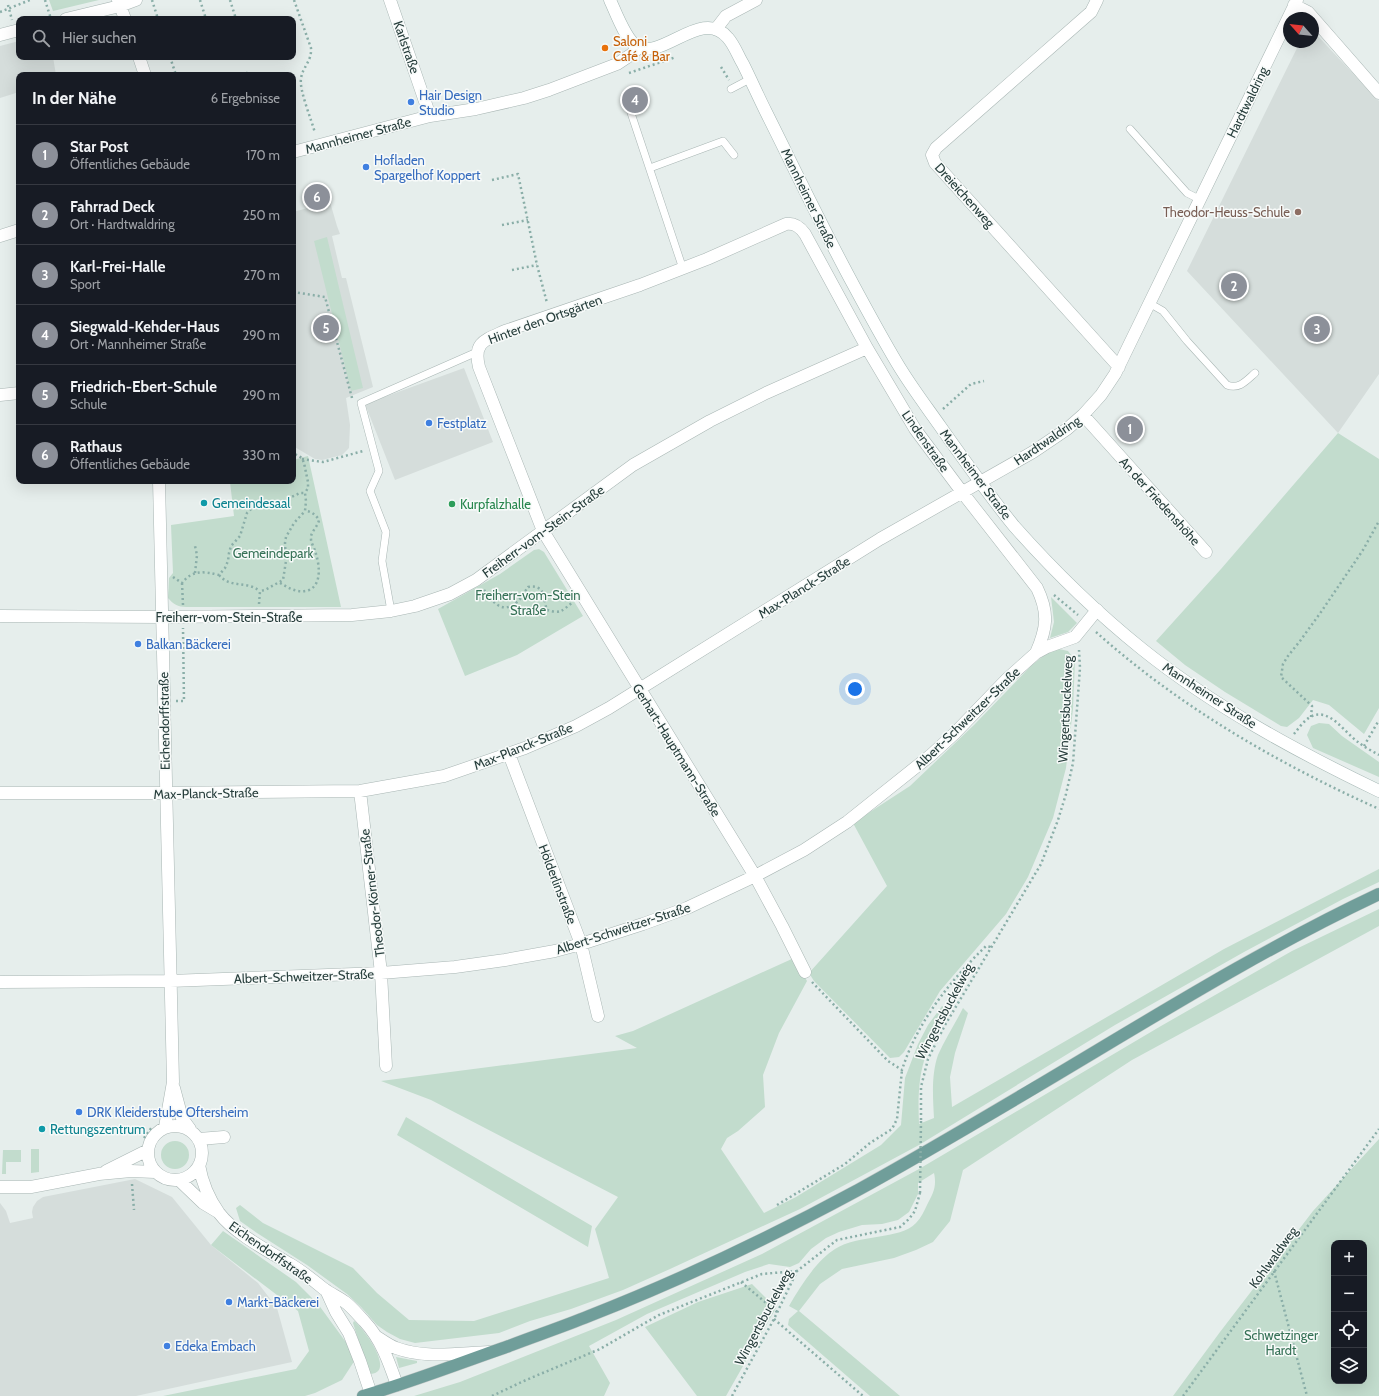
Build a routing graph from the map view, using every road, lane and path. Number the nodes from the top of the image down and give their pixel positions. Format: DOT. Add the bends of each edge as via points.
graph roads {
  1 [pos="30,0"];
  2 [pos="45,0"];
  3 [pos="136,0"];
  4 [pos="152,0"];
  5 [pos="200,0"];
  6 [pos="230,0"];
  7 [pos="294,0"];
  8 [pos="390,0"];
  9 [pos="610,0"];
  10 [pos="756,0"];
  11 [pos="1097,0"];
  12 [pos="1296,2"];
  13 [pos="119,3"];
  14 [pos="0,12"];
  15 [pos="50,16"];
  16 [pos="76,16"];
  17 [pos="123,16"];
  18 [pos="157,16"];
  19 [pos="205,16"];
  20 [pos="235,16"];
  21 [pos="716,28"];
  22 [pos="16,31"];
  23 [pos="0,35"];
  24 [pos="639,47"];
  25 [pos="676,57"];
  26 [pos="140,60"];
  27 [pos="171,60"];
  28 [pos="144,72"];
  29 [pos="175,72"];
  30 [pos="626,74"];
  31 [pos="750,79"];
  32 [pos="730,89"];
  33 [pos="1379,93"];
  34 [pos="630,110"];
  35 [pos="430,116"];
  36 [pos="1130,129"];
  37 [pos="319,146"];
  38 [pos="296,151"];
  39 [pos="734,155"];
  40 [pos="650,168"];
  41 [pos="492,180"];
  42 [pos="1199,200"];
  43 [pos="528,220"];
  44 [pos="502,225"];
  45 [pos="797,225"];
  46 [pos="16,231"];
  47 [pos="0,236"];
  48 [pos="537,265"];
  49 [pos="683,269"];
  50 [pos="512,270"];
  51 [pos="296,292"];
  52 [pos="1150,303"];
  53 [pos="550,315"];
  54 [pos="867,348"];
  55 [pos="477,352"];
  56 [pos="1119,367"];
  57 [pos="1255,373"];
  58 [pos="984,381"];
  59 [pos="16,393"];
  60 [pos="0,395"];
  61 [pos="361,403"];
  62 [pos="1083,415"];
  63 [pos="933,416"];
  64 [pos="373,448"];
  65 [pos="296,455"];
  66 [pos="302,458"];
  67 [pos="980,482"];
  68 [pos="159,484"];
  69 [pos="962,492"];
  70 [pos="305,493"];
  71 [pos="305,511"];
  72 [pos="1379,521"];
  73 [pos="543,531"];
  74 [pos="195,546"];
  75 [pos="1206,552"];
  76 [pos="160,570"];
  77 [pos="195,573"];
  78 [pos="219,575"];
  79 [pos="476,580"];
  80 [pos="182,583"];
  81 [pos="280,583"];
  82 [pos="1037,588"];
  83 [pos="260,591"];
  84 [pos="582,596"];
  85 [pos="1097,610"];
  86 [pos="391,611"];
  87 [pos="0,616"];
  88 [pos="183,616"];
  89 [pos="259,616"];
  90 [pos="162,617"];
  91 [pos="1086,623"];
  92 [pos="1075,637"];
  93 [pos="1036,653"];
  94 [pos="640,689"];
  95 [pos="164,702"];
  96 [pos="1311,717"];
  97 [pos="1379,720"];
  98 [pos="1287,743"];
  99 [pos="1364,746"];
  100 [pos="509,754"];
  101 [pos="1379,755"];
  102 [pos="360,791"];
  103 [pos="1379,791"];
  104 [pos="0,793"];
  105 [pos="166,794"];
  106 [pos="755,876"];
  107 [pos="1379,894"];
  108 [pos="581,944"];
  109 [pos="991,947"];
  110 [pos="805,972"];
  111 [pos="381,973"];
  112 [pos="170,981"];
  113 [pos="0,982"];
  114 [pos="598,1016"];
  115 [pos="386,1066"];
  116 [pos="902,1070"];
  117 [pos="173,1082"];
  118 [pos="165,1127"];
  119 [pos="190,1129"];
  120 [pos="1379,1129"];
  121 [pos="199,1139"];
  122 [pos="148,1150"];
  123 [pos="202,1152"];
  124 [pos="199,1166"];
  125 [pos="156,1172"];
  126 [pos="99,1174"];
  127 [pos="179,1180"];
  128 [pos="0,1188"];
  129 [pos="778,1205"];
  130 [pos="218,1212"];
  131 [pos="797,1271"];
  132 [pos="1274,1271"];
  133 [pos="741,1282"];
  134 [pos="326,1290"];
  135 [pos="777,1312"];
  136 [pos="774,1319"];
  137 [pos="376,1337"];
  138 [pos="492,1352"];
  139 [pos="397,1385"];
  140 [pos="367,1395"];
  141 [pos="492,1396"];
  142 [pos="732,1396"];
  143 [pos="863,1396"];
  144 [pos="1183,1396"];
  145 [pos="1307,1396"];
  1 -- 14 [label="path"];
  2 -- 15 [label="path"];
  3 -- 13 [label="street"];
  4 -- 18 [label="path"];
  5 -- 19 [label="path"];
  6 -- 20 [label="path"];
  7 -- 37 [label="path" via="311,48 312,54 302,73 300,85"];
  8 -- 35 [label="street, Karlstraße"];
  9 -- 24 [label="street" via="627,35"];
  10 -- 21 [label="street" via="726,16"];
  11 -- 56 [label="street, Dreieichenweg" via="1090,12 936,148 932,155 935,163"];
  12 -- 33 [label="street, Hardtwaldring" via="1308,12"];
  12 -- 42 [label="street, Hardtwaldring"];
  13 -- 16 [label="street"];
  13 -- 17 [label="street"];
  21 -- 24 [label="street" via="697,30 650,48"];
  21 -- 31 [label="street, Mannheimer Straße" via="723,32 732,44"];
  22 -- 23 [label="street"];
  24 -- 35 [label="street, Mannheimer Straße" via="617,64 549,90 499,104"];
  25 -- 30 [label="path"];
  26 -- 28 [label="street"];
  27 -- 29 [label="path"];
  31 -- 32 [label="lane"];
  31 -- 63 [label="street, Mannheimer Straße" via="854,286 898,366"];
  34 -- 40 [label="lane"];
  35 -- 37 [label="street, Mannheimer Straße"];
  36 -- 42 [label="lane" via="1187,193"];
  37 -- 38 [label="street, Mannheimer Straße"];
  39 -- 40 [label="lane" via="723,141"];
  40 -- 49 [label="lane"];
  41 -- 43 [label="path" via="518,174"];
  42 -- 52 [label="street, Hardtwaldring"];
  43 -- 44 [label="path"];
  43 -- 48 [label="path"];
  45 -- 49 [label="street, Hinter den Ortsgärten" via="786,224"];
  45 -- 54 [label="street, Lindenstraße" via="805,234"];
  46 -- 47 [label="street"];
  48 -- 50 [label="path"];
  48 -- 53 [label="path"];
  49 -- 53 [label="street, Hinter den Ortsgärten"];
  51 -- 61 [label="path" via="325,297 351,398"];
  52 -- 56 [label="street, Hardtwaldring"];
  52 -- 57 [label="lane" via="1163,312 1227,385 1237,386"];
  53 -- 55 [label="street, Hinter den Ortsgärten" via="485,340"];
  54 -- 69 [label="street, Lindenstraße" via="915,428"];
  54 -- 73 [label="street, Freiherr-vom-Stein-Straße" via="766,393 633,465"];
  55 -- 61 [label="lane"];
  55 -- 73 [label="street, Hinter den Ortsgärten" via="479,367"];
  56 -- 62 [label="street, Hardtwaldring"];
  58 -- 63 [label="path" via="971,384"];
  59 -- 60 [label="street"];
  61 -- 64 [label="lane"];
  62 -- 67 [label="street, Hardtwaldring" via="1033,452"];
  62 -- 75 [label="street, An der Friedenshöhe"];
  63 -- 67 [label="street, Mannheimer Straße"];
  64 -- 66 [label="path" via="323,462"];
  64 -- 86 [label="lane" via="379,471 370,491 386,532 382,561"];
  65 -- 66 [label="path"];
  66 -- 70 [label="path" via="308,482"];
  67 -- 69 [label="street, Max-Planck-Straße"];
  67 -- 85 [label="street, Mannheimer Straße" via="1031,544"];
  68 -- 76 [label="street, Eichendorffstraße"];
  69 -- 82 [label="street, Lindenstraße"];
  69 -- 94 [label="street, Max-Planck-Straße" via="880,539"];
  70 -- 71 [label="path"];
  70 -- 78 [label="path" via="251,509 247,513 240,536 231,546 225,568"];
  71 -- 81 [label="path" via="294,523 286,538 285,575"];
  71 -- 81 [label="path" via="309,511 319,520 310,538 318,564 317,583 313,588 303,591 292,590"];
  72 -- 96 [label="path" via="1363,550 1283,664 1281,677 1312,706"];
  73 -- 79 [label="street, Freiherr-vom-Stein-Straße"];
  73 -- 84 [label="street, Gerhart-Hauptmann-Straße"];
  74 -- 77 [label="path"];
  76 -- 80 [label="path"];
  76 -- 90 [label="street, Eichendorffstraße"];
  77 -- 78 [label="path"];
  77 -- 80 [label="path" via="190,574"];
  78 -- 83 [label="path" via="228,583 250,585"];
  79 -- 84 [label="path" via="500,607 518,602 528,586 541,589 547,610 557,613"];
  79 -- 86 [label="street, Freiherr-vom-Stein-Straße" via="439,598"];
  80 -- 88 [label="path"];
  81 -- 83 [label="path"];
  82 -- 91 [label="path" via="1055,595"];
  82 -- 93 [label="street, Lindenstraße" via="1046,619 1043,638"];
  83 -- 89 [label="path"];
  84 -- 94 [label="street, Gerhart-Hauptmann-Straße"];
  85 -- 91 [label="street"];
  85 -- 98 [label="street, Mannheimer Straße" via="1142,649 1192,685"];
  86 -- 89 [label="street, Freiherr-vom-Stein-Straße" via="352,615"];
  87 -- 90 [label="street, Freiherr-vom-Stein-Straße"];
  88 -- 89 [label="street, Freiherr-vom-Stein-Straße"];
  88 -- 90 [label="street, Freiherr-vom-Stein-Straße"];
  88 -- 95 [label="path" via="184,701"];
  90 -- 95 [label="street, Eichendorffstraße"];
  91 -- 92 [label="street"];
  92 -- 93 [label="street, Albert-Schweitzer-Straße"];
  92 -- 109 [label="path, Wingertsbuckelweg" via="1080,668 1073,763 1066,794 1041,864"];
  93 -- 106 [label="street, Albert-Schweitzer-Straße" via="954,734 904,777 847,822"];
  94 -- 100 [label="street, Max-Planck-Straße" via="576,726"];
  94 -- 106 [label="street, Gerhart-Hauptmann-Straße"];
  95 -- 105 [label="street, Eichendorffstraße"];
  96 -- 98 [label="path"];
  96 -- 99 [label="path" via="1330,718"];
  97 -- 99 [label="path"];
  98 -- 103 [label="street, Mannheimer Straße"];
  99 -- 101 [label="path"];
  100 -- 102 [label="street, Max-Planck-Straße" via="444,776"];
  100 -- 108 [label="street, Hölderlinstraße"];
  102 -- 105 [label="street, Max-Planck-Straße"];
  102 -- 111 [label="street, Theodor-Körner-Straße"];
  104 -- 105 [label="street, Max-Planck-Straße"];
  105 -- 112 [label="street, Eichendorffstraße"];
  106 -- 108 [label="street, Albert-Schweitzer-Straße" via="687,908"];
  106 -- 110 [label="street, Gerhart-Hauptmann-Straße"];
  107 -- 138 [label="main road" via="1233,969 1000,1108 794,1223 662,1286"];
  108 -- 111 [label="street, Albert-Schweitzer-Straße" via="505,960"];
  108 -- 114 [label="street, Hölderlinstraße"];
  109 -- 116 [label="path" via="986,946 970,961 939,1000 922,1025"];
  109 -- 131 [label="path, Wingertsbuckelweg, bridge" via="928,1059 921,1087 920,1193 914,1211 900,1226 837,1240"];
  110 -- 116 [label="path" via="819,991 881,1054"];
  111 -- 112 [label="street, Albert-Schweitzer-Straße"];
  111 -- 115 [label="street, Theodor-Körner-Straße"];
  112 -- 113 [label="street, Albert-Schweitzer-Straße"];
  112 -- 117 [label="street, Eichendorffstraße"];
  116 -- 129 [label="path" via="897,1119 892,1129 845,1164"];
  117 -- 118 [label="street, Eichendorffstraße"];
  117 -- 119 [label="street, Eichendorffstraße" via="182,1118"];
  118 -- 119 [label="street" via="173,1125"];
  118 -- 122 [label="street" via="152,1137"];
  119 -- 121 [label="street"];
  120 -- 132 [label="path, Kohlwaldweg"];
  121 -- 123 [label="street"];
  121 -- 123 [label="street" via="223,1137"];
  122 -- 125 [label="street" via="148,1160"];
  122 -- 126 [label="street"];
  123 -- 124 [label="street"];
  124 -- 127 [label="street" via="186,1178"];
  124 -- 130 [label="street, Eichendorffstraße" via="202,1181"];
  125 -- 126 [label="street"];
  125 -- 127 [label="street" via="169,1180"];
  126 -- 128 [label="street" via="31,1187"];
  127 -- 130 [label="street, Eichendorffstraße" via="203,1203"];
  130 -- 134 [label="street, Eichendorffstraße" via="238,1230 301,1270"];
  131 -- 133 [label="path" via="762,1274"];
  131 -- 135 [label="path, Wingertsbuckelweg"];
  132 -- 144 [label="path, Kohlwaldweg"];
  132 -- 145 [label="path"];
  133 -- 135 [label="path"];
  133 -- 141 [label="path" via="659,1315 600,1349"];
  134 -- 137 [label="street, Eichendorffstraße" via="346,1303"];
  134 -- 140 [label="street, Eichendorffstraße" via="349,1333 360,1361"];
  135 -- 136 [label="path, Wingertsbuckelweg"];
  136 -- 142 [label="path, Wingertsbuckelweg"];
  136 -- 143 [label="path"];
  137 -- 138 [label="street" via="394,1348 424,1355"];
  137 -- 139 [label="street, Eichendorffstraße" via="386,1353"];
  138 -- 139 [label="main road"];
  139 -- 140 [label="main road"];
}
